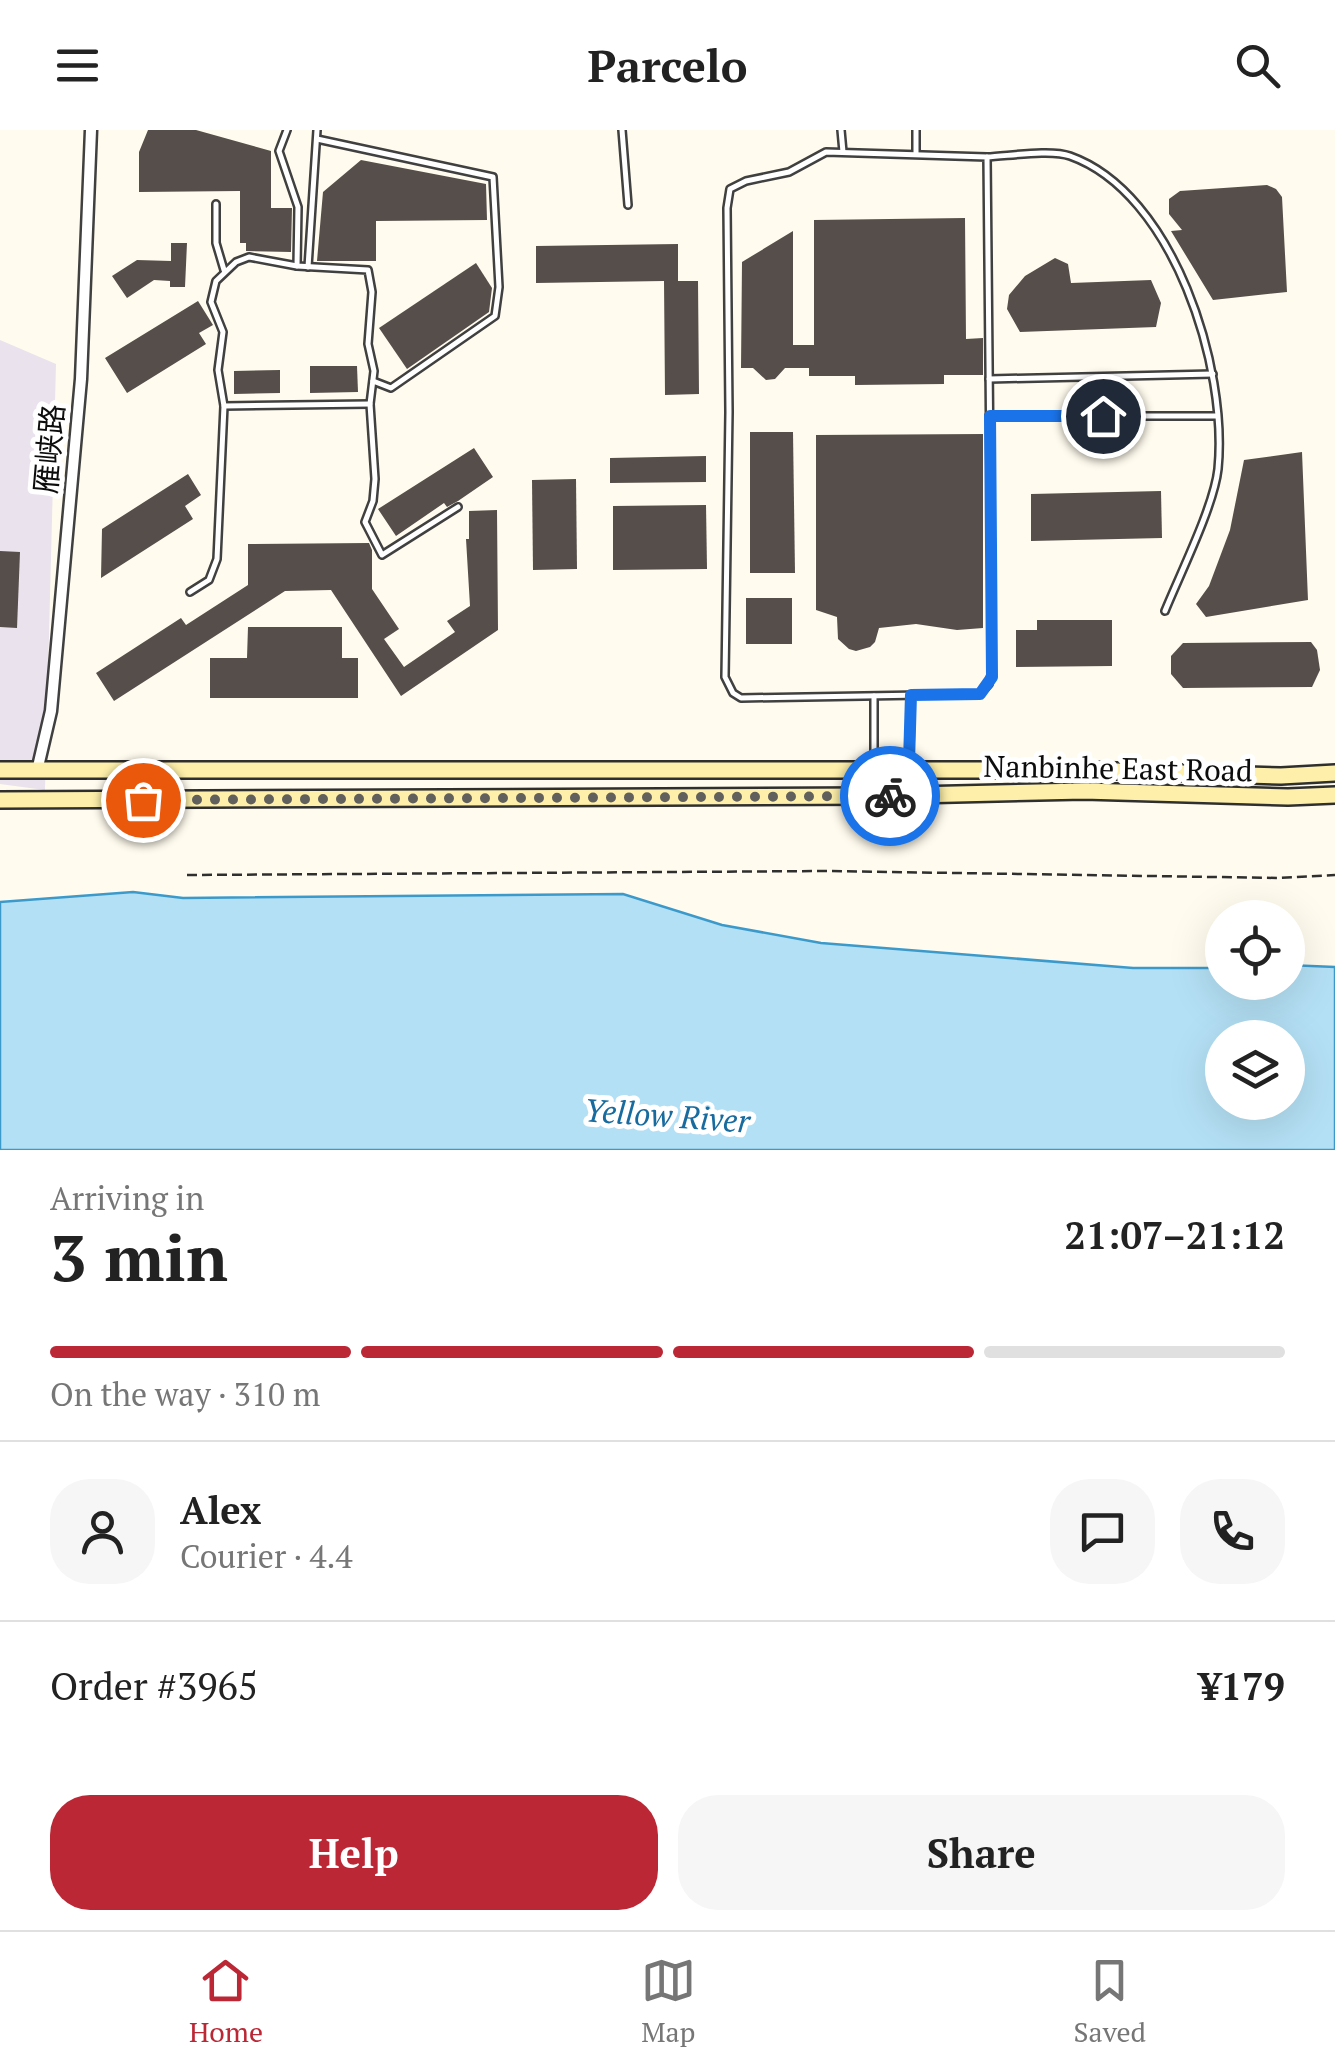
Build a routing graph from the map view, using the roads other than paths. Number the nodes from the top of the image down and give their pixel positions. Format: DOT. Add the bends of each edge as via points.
graph roads {
  1 [pos="91,130"];
  2 [pos="287,130"];
  3 [pos="317,130"];
  4 [pos="622,130"];
  5 [pos="840,130"];
  6 [pos="916,130"];
  7 [pos="317,139"];
  8 [pos="843,152"];
  9 [pos="916,154"];
  10 [pos="987,156"];
  11 [pos="216,204"];
  12 [pos="628,205"];
  13 [pos="297,266"];
  14 [pos="308,266"];
  15 [pos="224,270"];
  16 [pos="1213,374"];
  17 [pos="989,379"];
  18 [pos="373,381"];
  19 [pos="370,404"];
  20 [pos="224,406"];
  21 [pos="990,416"];
  22 [pos="1216,416"];
  23 [pos="458,508"];
  24 [pos="190,592"];
  25 [pos="1166,612"];
  26 [pos="911,695"];
  27 [pos="874,696"];
  28 [pos="0,770"];
  29 [pos="874,770"];
  30 [pos="909,770"];
  31 [pos="38,771"];
  32 [pos="66,771"];
  33 [pos="1335,773"];
  34 [pos="908,795"];
  35 [pos="1335,795"];
  36 [pos="874,796"];
  37 [pos="0,800"];
  38 [pos="66,800"];
  1 -- 31 [label="street, 雁峡路" via="81,378 51,712"];
  2 -- 13 [label="lane" via="279,152 298,207"];
  3 -- 7 [label="lane"];
  4 -- 12 [label="lane"];
  5 -- 8 [label="lane"];
  6 -- 9 [label="lane"];
  7 -- 14 [label="lane"];
  7 -- 18 [label="lane" via="493,177 495,316 391,388"];
  8 -- 9 [label="lane"];
  8 -- 27 [label="lane" via="826,152 789,172 730,189 725,677 741,698"];
  9 -- 10 [label="lane"];
  10 -- 16 [label="lane" via="1066,154 1126,191 1191,297"];
  10 -- 17 [label="lane"];
  11 -- 15 [label="lane"];
  13 -- 14 [label="lane"];
  13 -- 15 [label="lane" via="249,258"];
  14 -- 18 [label="lane" via="368,270"];
  15 -- 20 [label="lane" via="211,302 223,332 218,370"];
  16 -- 17 [label="lane"];
  16 -- 22 [label="lane"];
  17 -- 21 [label="lane"];
  18 -- 19 [label="lane"];
  19 -- 20 [label="lane"];
  19 -- 23 [label="lane" via="375,480 365,522 382,555"];
  20 -- 24 [label="lane" via="217,559 209,580"];
  21 -- 22 [label="lane"];
  21 -- 26 [label="lane" via="992,677 980,694"];
  22 -- 25 [label="lane" via="1218,471"];
  26 -- 27 [label="lane"];
  26 -- 30 [label="lane"];
  27 -- 29 [label="lane"];
  28 -- 31 [label="main road, Nanbinhe East Road"];
  29 -- 30 [label="main road, Nanbinhe East Road"];
  29 -- 32 [label="main road, Nanbinhe East Road"];
  29 -- 36 [label="lane"];
  30 -- 33 [label="main road, Nanbinhe East Road"];
  30 -- 34 [label="lane"];
  31 -- 32 [label="main road, Nanbinhe East Road"];
  32 -- 38 [label="main road"];
  34 -- 35 [label="main road, Nanbinhe East Road"];
  34 -- 36 [label="main road, Nanbinhe East Road"];
  36 -- 38 [label="main road, Nanbinhe East Road"];
  37 -- 38 [label="main road, Nanbinhe East Road"];
}
